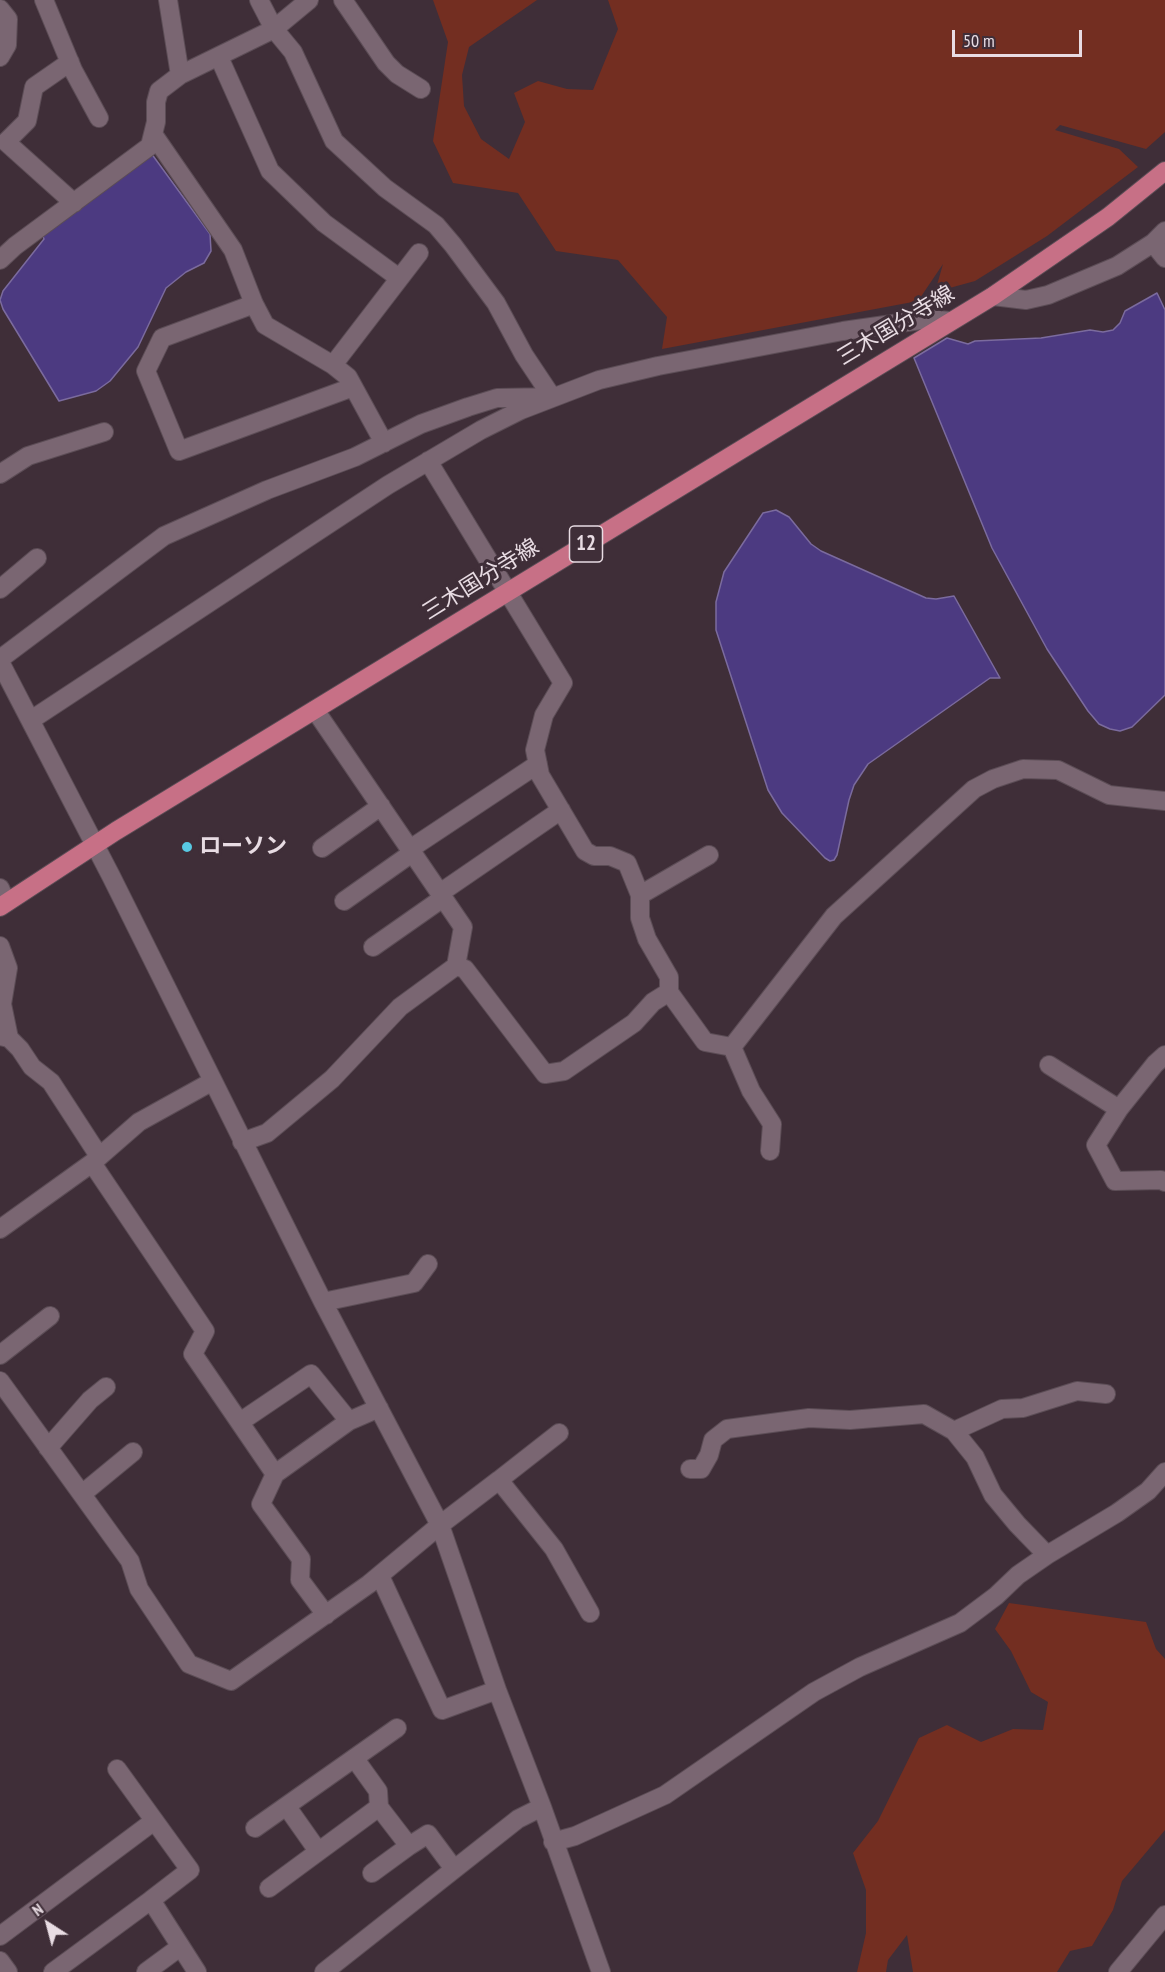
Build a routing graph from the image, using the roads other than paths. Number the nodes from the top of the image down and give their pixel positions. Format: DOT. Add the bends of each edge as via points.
graph roads {
  1 [pos="11,0"];
  2 [pos="44,0"];
  3 [pos="168,0"];
  4 [pos="258,0"];
  5 [pos="309,0"];
  6 [pos="343,0"];
  7 [pos="0,9"];
  8 [pos="274,29"];
  9 [pos="0,57"];
  10 [pos="219,57"];
  11 [pos="70,62"];
  12 [pos="180,75"];
  13 [pos="421,90"];
  14 [pos="99,118"];
  15 [pos="153,134"];
  16 [pos="3,142"];
  17 [pos="1165,171"];
  18 [pos="74,203"];
  19 [pos="1159,237"];
  20 [pos="419,253"];
  21 [pos="1165,258"];
  22 [pos="0,261"];
  23 [pos="399,278"];
  24 [pos="993,296"];
  25 [pos="254,304"];
  26 [pos="949,321"];
  27 [pos="333,365"];
  28 [pos="353,387"];
  29 [pos="552,397"];
  30 [pos="104,432"];
  31 [pos="384,443"];
  32 [pos="428,461"];
  33 [pos="0,474"];
  34 [pos="37,558"];
  35 [pos="0,589"];
  36 [pos="508,592"];
  37 [pos="0,660"];
  38 [pos="315,710"];
  39 [pos="31,720"];
  40 [pos="538,764"];
  41 [pos="1165,801"];
  42 [pos="381,807"];
  43 [pos="561,810"];
  44 [pos="94,846"];
  45 [pos="322,848"];
  46 [pos="411,851"];
  47 [pos="709,855"];
  48 [pos="640,895"];
  49 [pos="441,896"];
  50 [pos="2,899"];
  51 [pos="344,901"];
  52 [pos="0,946"];
  53 [pos="373,947"];
  54 [pos="456,966"];
  55 [pos="669,992"];
  56 [pos="4,1037"];
  57 [pos="732,1047"];
  58 [pos="1165,1055"];
  59 [pos="1049,1065"];
  60 [pos="213,1081"];
  61 [pos="1119,1109"];
  62 [pos="242,1142"];
  63 [pos="770,1151"];
  64 [pos="96,1160"];
  65 [pos="1165,1182"];
  66 [pos="0,1229"];
  67 [pos="428,1263"];
  68 [pos="323,1302"];
  69 [pos="50,1316"];
  70 [pos="0,1355"];
  71 [pos="0,1381"];
  72 [pos="106,1387"];
  73 [pos="1106,1394"];
  74 [pos="379,1408"];
  75 [pos="349,1421"];
  76 [pos="240,1422"];
  77 [pos="954,1431"];
  78 [pos="559,1433"];
  79 [pos="48,1448"];
  80 [pos="133,1452"];
  81 [pos="690,1469"];
  82 [pos="1165,1472"];
  83 [pos="275,1474"];
  84 [pos="499,1480"];
  85 [pos="82,1494"];
  86 [pos="440,1525"];
  87 [pos="1047,1555"];
  88 [pos="380,1576"];
  89 [pos="590,1613"];
  90 [pos="326,1615"];
  91 [pos="497,1690"];
  92 [pos="397,1728"];
  93 [pos="355,1759"];
  94 [pos="117,1769"];
  95 [pos="287,1807"];
  96 [pos="379,1807"];
  97 [pos="542,1807"];
  98 [pos="154,1821"];
  99 [pos="255,1828"];
  100 [pos="553,1842"];
  101 [pos="409,1846"];
  102 [pos="318,1851"];
  103 [pos="454,1869"];
  104 [pos="372,1873"];
  105 [pos="268,1888"];
  106 [pos="151,1900"];
  107 [pos="1163,1923"];
  108 [pos="0,1936"];
  109 [pos="180,1947"];
  110 [pos="0,1961"];
  111 [pos="344,1966"];
  112 [pos="8,1972"];
  113 [pos="53,1972"];
  114 [pos="146,1972"];
  115 [pos="197,1972"];
  116 [pos="324,1972"];
  117 [pos="601,1972"];
  118 [pos="1118,1972"];
  1 -- 7 [label="street"];
  2 -- 11 [label="street"];
  3 -- 12 [label="street"];
  4 -- 8 [label="street"];
  5 -- 8 [label="street"];
  6 -- 13 [label="street" via="386,63"];
  7 -- 9 [label="street" via="8,19 7,45"];
  8 -- 10 [label="street"];
  8 -- 29 [label="street" via="293,52 334,141 385,188 436,225 496,303"];
  10 -- 12 [label="street"];
  10 -- 23 [label="street" via="270,171 324,223"];
  11 -- 14 [label="street"];
  11 -- 16 [label="street" via="34,87 27,121"];
  12 -- 15 [label="street" via="159,91"];
  15 -- 18 [label="street" via="150,146"];
  15 -- 25 [label="street" via="233,249"];
  16 -- 18 [label="street"];
  17 -- 24 [label="main road, 三木国分寺線 / 12"];
  18 -- 22 [label="street"];
  19 -- 21 [label="street"];
  19 -- 24 [label="street" via="1117,266 1048,295 1026,300"];
  20 -- 23 [label="street"];
  23 -- 27 [label="street"];
  24 -- 26 [label="main road, 三木国分寺線 / 12"];
  25 -- 27 [label="street" via="265,325"];
  25 -- 28 [label="street" via="162,339 146,371 179,451"];
  26 -- 29 [label="street" via="928,319 749,348 599,380"];
  26 -- 36 [label="main road, 三木国分寺線 / 12"];
  27 -- 28 [label="street" via="348,377"];
  28 -- 31 [label="street"];
  29 -- 31 [label="street" via="497,398 421,424"];
  29 -- 32 [label="street" via="481,430"];
  30 -- 33 [label="street" via="28,456"];
  31 -- 37 [label="street" via="164,536"];
  32 -- 36 [label="street"];
  32 -- 39 [label="street"];
  34 -- 35 [label="street"];
  36 -- 38 [label="main road, 三木国分寺線 / 12"];
  36 -- 40 [label="street" via="563,683 544,715 535,750"];
  37 -- 39 [label="street"];
  38 -- 42 [label="street"];
  38 -- 44 [label="main road, 三木国分寺線 / 12"];
  39 -- 44 [label="street"];
  40 -- 43 [label="street" via="540,775"];
  40 -- 46 [label="street"];
  41 -- 57 [label="street" via="1109,795 1058,770 1023,769 974,789 834,916"];
  42 -- 45 [label="street"];
  42 -- 46 [label="street"];
  43 -- 48 [label="street" via="585,851 627,863"];
  43 -- 49 [label="street"];
  44 -- 50 [label="main road, 三木国分寺線 / 12"];
  44 -- 60 [label="street"];
  46 -- 49 [label="street"];
  46 -- 51 [label="street"];
  47 -- 48 [label="street"];
  48 -- 55 [label="street" via="640,918 669,977"];
  49 -- 53 [label="street"];
  49 -- 54 [label="street" via="463,927"];
  52 -- 56 [label="street" via="8,968 2,1004"];
  54 -- 55 [label="street" via="465,969 545,1074 564,1071 634,1023 653,1002"];
  54 -- 62 [label="street" via="400,1007 332,1079 267,1133"];
  55 -- 57 [label="street" via="705,1042"];
  56 -- 64 [label="street" via="51,1082"];
  57 -- 63 [label="street" via="751,1091 772,1124"];
  58 -- 61 [label="street"];
  59 -- 61 [label="street"];
  60 -- 62 [label="street"];
  60 -- 64 [label="street" via="139,1122"];
  61 -- 65 [label="street" via="1096,1144 1115,1181"];
  62 -- 68 [label="street"];
  64 -- 66 [label="street"];
  64 -- 76 [label="street" via="205,1331 193,1354"];
  67 -- 68 [label="street" via="414,1283"];
  68 -- 74 [label="street"];
  69 -- 70 [label="street"];
  71 -- 79 [label="street"];
  72 -- 79 [label="street"];
  73 -- 77 [label="street" via="1077,1391 1023,1408 1002,1409"];
  74 -- 75 [label="street"];
  74 -- 86 [label="street"];
  75 -- 76 [label="street" via="311,1374"];
  75 -- 83 [label="street"];
  76 -- 83 [label="street"];
  77 -- 81 [label="street" via="924,1414 850,1420 809,1418 727,1429 713,1440 700,1469"];
  77 -- 87 [label="street" via="975,1457 993,1495"];
  78 -- 84 [label="street"];
  79 -- 85 [label="street"];
  80 -- 85 [label="street"];
  82 -- 87 [label="street" via="1148,1491 1117,1513"];
  83 -- 90 [label="street" via="261,1504 301,1559 300,1580"];
  84 -- 86 [label="street"];
  84 -- 89 [label="street" via="554,1549"];
  85 -- 90 [label="street" via="130,1561 139,1589 189,1664 231,1682"];
  86 -- 88 [label="street"];
  86 -- 91 [label="street"];
  87 -- 100 [label="street" via="960,1623 814,1692 665,1795"];
  88 -- 90 [label="street"];
  88 -- 91 [label="street" via="442,1710"];
  91 -- 97 [label="street"];
  92 -- 93 [label="street"];
  93 -- 95 [label="street"];
  93 -- 96 [label="street" via="378,1791"];
  94 -- 98 [label="street"];
  95 -- 99 [label="street"];
  95 -- 102 [label="street"];
  96 -- 101 [label="street"];
  96 -- 102 [label="street"];
  97 -- 100 [label="street"];
  97 -- 103 [label="street" via="518,1819"];
  98 -- 106 [label="street" via="190,1870"];
  98 -- 108 [label="street"];
  100 -- 117 [label="street"];
  101 -- 103 [label="street" via="428,1834"];
  101 -- 104 [label="street"];
  102 -- 105 [label="street"];
  103 -- 111 [label="street"];
  106 -- 109 [label="street"];
  106 -- 113 [label="street"];
  107 -- 118 [label="street"];
  109 -- 114 [label="street"];
  109 -- 115 [label="street"];
  110 -- 112 [label="street"];
  111 -- 116 [label="street"];
}
